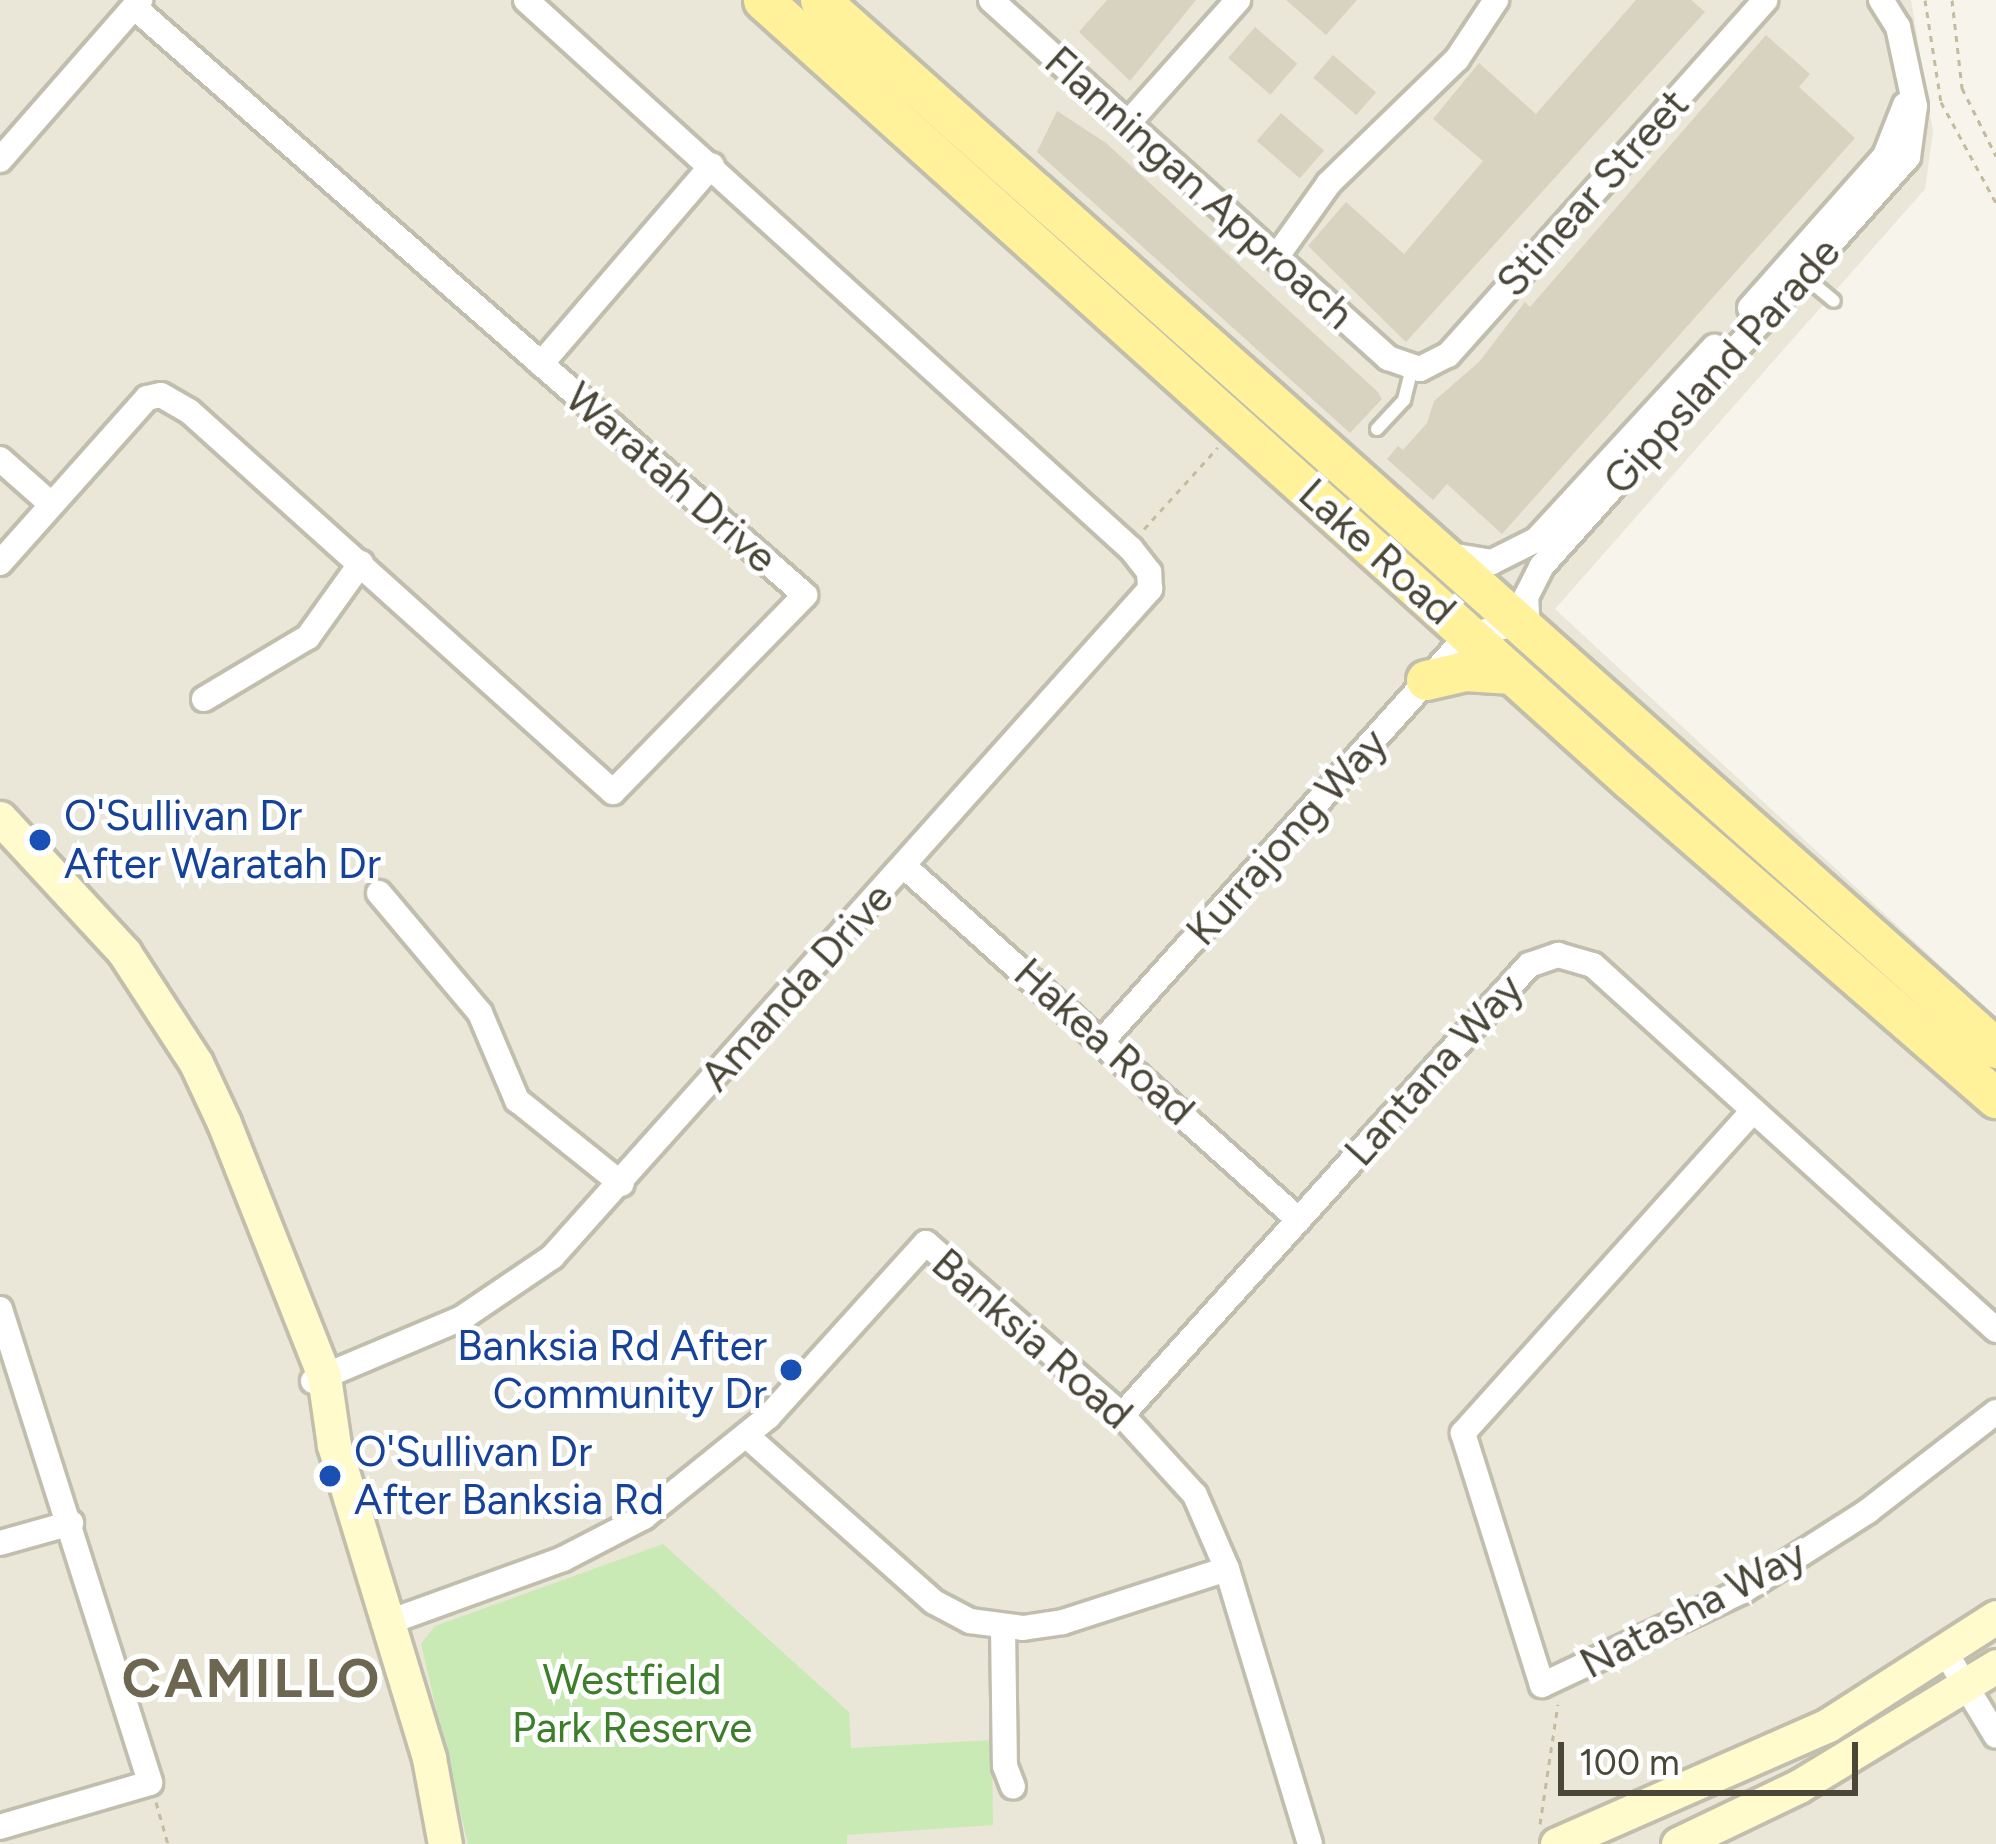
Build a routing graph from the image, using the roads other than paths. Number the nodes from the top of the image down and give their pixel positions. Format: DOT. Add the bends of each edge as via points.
graph roads {
  1 [pos="526,0"];
  2 [pos="763,0"];
  3 [pos="820,0"];
  4 [pos="991,0"];
  5 [pos="1238,0"];
  6 [pos="1496,0"];
  7 [pos="1765,0"];
  8 [pos="1881,0"];
  9 [pos="137,3"];
  10 [pos="1129,122"];
  11 [pos="4,147"];
  12 [pos="712,165"];
  13 [pos="1277,256"];
  14 [pos="1797,269"];
  15 [pos="1834,301"];
  16 [pos="541,364"];
  17 [pos="1412,369"];
  18 [pos="1377,429"];
  19 [pos="0,459"];
  20 [pos="51,504"];
  21 [pos="1451,562"];
  22 [pos="0,563"];
  23 [pos="361,563"];
  24 [pos="1523,630"];
  25 [pos="1468,634"];
  26 [pos="1513,674"];
  27 [pos="1426,680"];
  28 [pos="204,698"];
  29 [pos="0,818"];
  30 [pos="905,867"];
  31 [pos="379,893"];
  32 [pos="1104,1039"];
  33 [pos="1996,1048"];
  34 [pos="1996,1097"];
  35 [pos="1752,1112"];
  36 [pos="622,1184"];
  37 [pos="1299,1220"];
  38 [pos="0,1309"];
  39 [pos="1996,1330"];
  40 [pos="314,1370"];
  41 [pos="1996,1412"];
  42 [pos="1122,1415"];
  43 [pos="747,1436"];
  44 [pos="71,1522"];
  45 [pos="0,1544"];
  46 [pos="1227,1569"];
  47 [pos="1996,1617"];
  48 [pos="389,1622"];
  49 [pos="1004,1627"];
  50 [pos="1944,1651"];
  51 [pos="1996,1666"];
  52 [pos="1966,1686"];
  53 [pos="1996,1736"];
  54 [pos="1013,1787"];
  55 [pos="0,1827"];
  56 [pos="1551,1840"];
  57 [pos="445,1844"];
  58 [pos="1310,1844"];
  59 [pos="1678,1844"];
  1 -- 12 [label="street, Amanda Drive"];
  2 -- 25 [label="main road, Lake Road"];
  3 -- 21 [label="main road, Lake Road"];
  4 -- 10 [label="street, Flanningan Approach"];
  5 -- 10 [label="street"];
  6 -- 13 [label="street" via="1451,65 1329,183"];
  7 -- 17 [label="street, Stinear Street" via="1448,356"];
  8 -- 14 [label="street, Gippsland Parade" via="1898,27 1916,132 1903,166"];
  9 -- 11 [label="street"];
  9 -- 16 [label="street, Waratah Drive"];
  10 -- 13 [label="street, Flanningan Approach"];
  12 -- 16 [label="street"];
  12 -- 30 [label="street, Amanda Drive" via="1160,579"];
  13 -- 17 [label="street, Flanningan Approach" via="1388,358"];
  14 -- 15 [label="lane"];
  14 -- 21 [label="street, Gippsland Parade" via="1536,540 1492,562"];
  14 -- 24 [label="street, Gippsland Parade" via="1541,567 1526,597"];
  16 -- 23 [label="street, Waratah Drive" via="805,595 613,792"];
  17 -- 18 [label="lane" via="1404,400"];
  19 -- 20 [label="street"];
  20 -- 22 [label="street, Waratah Drive"];
  20 -- 23 [label="street, Waratah Drive" via="147,398 161,395"];
  21 -- 24 [label="main road, Lake Road"];
  21 -- 25 [label="street"];
  23 -- 28 [label="street" via="308,637"];
  24 -- 25 [label="street"];
  24 -- 33 [label="main road, Lake Road"];
  25 -- 26 [label="main road, Lake Road"];
  25 -- 27 [label="street, Kurrajong Way"];
  26 -- 27 [label="main road" via="1464,671"];
  26 -- 34 [label="main road, Lake Road"];
  27 -- 32 [label="street, Kurrajong Way"];
  29 -- 40 [label="street" via="124,952 196,1063 284,1287 286,1325"];
  30 -- 32 [label="street, Hakea Road"];
  30 -- 36 [label="street, Amanda Drive"];
  31 -- 36 [label="street" via="480,1013 517,1100"];
  32 -- 37 [label="street, Hakea Road"];
  35 -- 37 [label="street, Lantana Way" via="1593,965 1544,958"];
  35 -- 39 [label="street, Lantana Way"];
  35 -- 41 [label="street, Natasha Way" via="1463,1433 1542,1685 1743,1591 1868,1511"];
  36 -- 40 [label="street, Amanda Drive" via="532,1274 462,1318"];
  37 -- 42 [label="street, Lantana Way"];
  38 -- 44 [label="street"];
  40 -- 48 [label="street" via="318,1421 334,1445"];
  42 -- 43 [label="street, Banksia Road" via="926,1243"];
  42 -- 46 [label="street, Banksia Road" via="1195,1495"];
  43 -- 48 [label="street, Banksia Road" via="644,1517 590,1547"];
  43 -- 49 [label="street" via="934,1602"];
  44 -- 45 [label="street"];
  44 -- 55 [label="street" via="151,1784"];
  46 -- 49 [label="street" via="1063,1622"];
  46 -- 58 [label="street, Banksia Road"];
  47 -- 50 [label="street"];
  48 -- 57 [label="street"];
  49 -- 54 [label="street" via="1005,1766"];
  50 -- 52 [label="street"];
  50 -- 56 [label="street" via="1828,1725"];
  51 -- 52 [label="street"];
  52 -- 53 [label="street"];
  52 -- 59 [label="street" via="1799,1786"];
}
